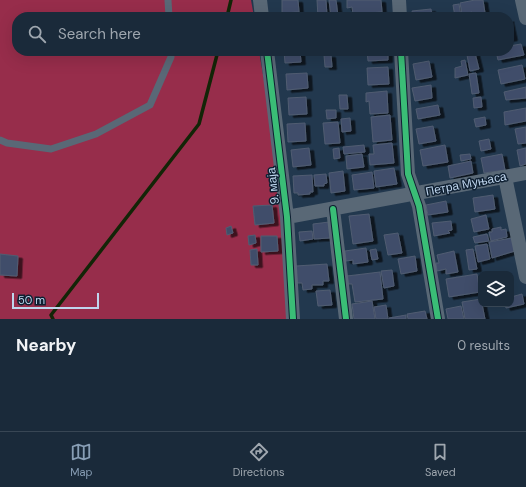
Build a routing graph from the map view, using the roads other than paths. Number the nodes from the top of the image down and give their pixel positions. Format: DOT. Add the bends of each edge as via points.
graph roads {
  1 [pos="168,0"];
  2 [pos="260,0"];
  3 [pos="399,0"];
  4 [pos="522,0"];
  5 [pos="169,12"];
  6 [pos="261,12"];
  7 [pos="400,12"];
  8 [pos="526,18"];
  9 [pos="171,56"];
  10 [pos="268,56"];
  11 [pos="401,56"];
  12 [pos="0,140"];
  13 [pos="526,173"];
  14 [pos="505,177"];
  15 [pos="415,194"];
  16 [pos="333,209"];
  17 [pos="287,217"];
  18 [pos="526,277"];
  19 [pos="293,319"];
  20 [pos="346,319"];
  21 [pos="438,319"];
  1 -- 5 [label="lane"];
  2 -- 6 [label="street"];
  3 -- 7 [label="street"];
  4 -- 8 [label="street"];
  9 -- 12 [label="lane" via="150,105 96,134 51,148"];
  10 -- 17 [label="street, 9. маја"];
  11 -- 15 [label="street" via="407,166"];
  13 -- 14 [label="street, Петра Муњаса"];
  14 -- 15 [label="street, Петра Муњаса"];
  14 -- 18 [label="street"];
  15 -- 16 [label="street, Петра Муњаса"];
  15 -- 21 [label="street"];
  16 -- 17 [label="street, Петра Муњаса"];
  16 -- 20 [label="street"];
  17 -- 19 [label="street, 9. маја"];
}
